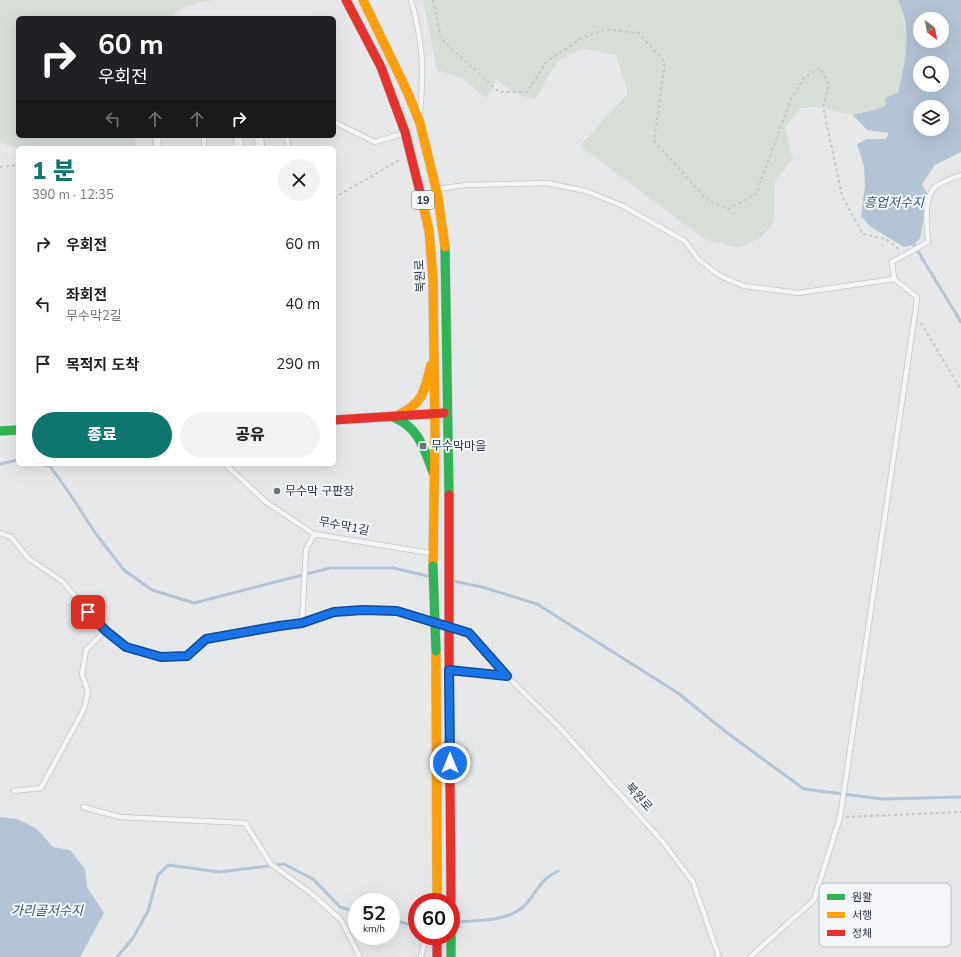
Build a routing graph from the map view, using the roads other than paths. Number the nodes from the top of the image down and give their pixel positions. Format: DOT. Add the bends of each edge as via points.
graph roads {
  1 [pos="346,0"];
  2 [pos="362,0"];
  3 [pos="411,0"];
  4 [pos="336,123"];
  5 [pos="420,123"];
  6 [pos="405,132"];
  7 [pos="961,175"];
  8 [pos="436,189"];
  9 [pos="894,279"];
  10 [pos="433,359"];
  11 [pos="450,413"];
  12 [pos="434,414"];
  13 [pos="391,417"];
  14 [pos="336,420"];
  15 [pos="16,430"];
  16 [pos="0,431"];
  17 [pos="227,466"];
  18 [pos="434,478"];
  19 [pos="0,533"];
  20 [pos="314,534"];
  21 [pos="434,553"];
  22 [pos="302,623"];
  23 [pos="106,631"];
  24 [pos="436,670"];
  25 [pos="449,670"];
  26 [pos="507,676"];
  27 [pos="14,790"];
  28 [pos="83,807"];
  29 [pos="819,883"];
  30 [pos="819,884"];
  31 [pos="437,893"];
  32 [pos="451,893"];
  33 [pos="424,945"];
  34 [pos="437,945"];
  35 [pos="451,945"];
  36 [pos="360,957"];
  37 [pos="421,957"];
  38 [pos="437,957"];
  39 [pos="451,957"];
  40 [pos="719,957"];
  41 [pos="750,957"];
  1 -- 6 [label="main road, 북원로 / 19" via="382,67"];
  2 -- 5 [label="main road, 19"];
  3 -- 5 [label="lane" via="422,48"];
  4 -- 6 [label="lane" via="375,142"];
  5 -- 8 [label="main road, 19"];
  6 -- 10 [label="main road, 북원로 / 19" via="429,230 433,279"];
  7 -- 9 [label="lane" via="936,186 931,192 926,218 928,242 892,262"];
  8 -- 9 [label="lane" via="465,185 547,183 586,191 623,206 685,240 698,259 720,276 744,286 798,293"];
  8 -- 11 [label="main road, 19" via="445,239"];
  9 -- 29 [label="lane" via="917,297 915,314 846,783 840,817"];
  10 -- 12 [label="main road, 북원로 / 19"];
  10 -- 13 [label="main road" via="419,403 411,410"];
  11 -- 12 [label="main road"];
  11 -- 25 [label="main road, 19, bridge"];
  12 -- 13 [label="main road"];
  12 -- 18 [label="main road, 북원로 / 19"];
  13 -- 14 [label="main road"];
  13 -- 18 [label="main road" via="409,424 418,432"];
  15 -- 16 [label="main road"];
  17 -- 20 [label="lane, 무수막1길" via="266,502"];
  18 -- 21 [label="main road, 북원로 / 19"];
  19 -- 23 [label="lane, 북원로" via="11,537 28,558 62,581"];
  20 -- 21 [label="lane, 무수막1길"];
  20 -- 22 [label="lane" via="306,550"];
  21 -- 24 [label="main road, 북원로 / 19, bridge"];
  22 -- 23 [label="lane, 북원로" via="206,639 187,656 161,657 126,647"];
  22 -- 26 [label="lane, 북원로" via="334,612 397,611 469,633"];
  23 -- 27 [label="lane" via="86,650 82,674 88,692 84,709 41,788"];
  24 -- 25 [label="lane"];
  24 -- 31 [label="main road, 19"];
  25 -- 26 [label="lane"];
  25 -- 32 [label="main road, 19"];
  26 -- 40 [label="lane, 북원로" via="560,728 663,842 693,882"];
  28 -- 36 [label="lane" via="120,817 245,823 271,864 312,894 341,920"];
  30 -- 41 [label="lane" via="814,900"];
  33 -- 37 [label="lane"];
  34 -- 38 [label="main road"];
  35 -- 39 [label="main road"];
}
